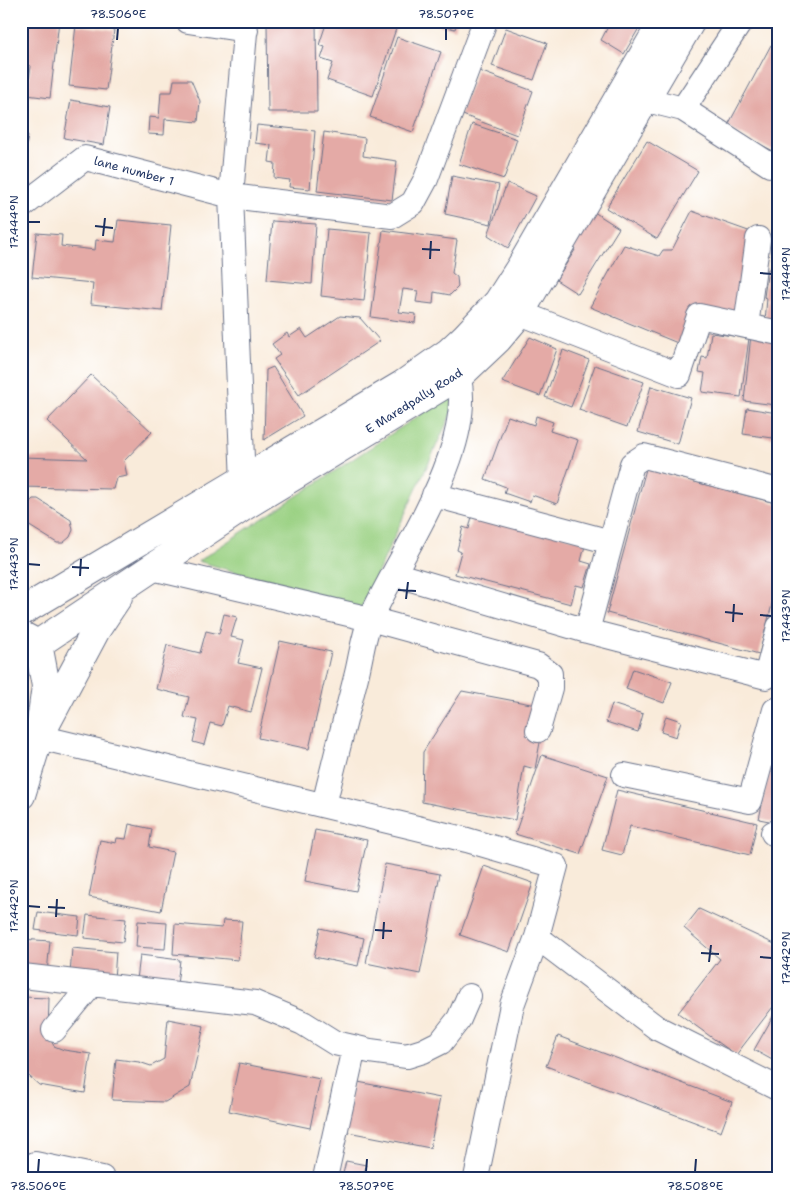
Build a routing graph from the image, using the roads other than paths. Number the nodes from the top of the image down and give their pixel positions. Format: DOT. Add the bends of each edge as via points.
graph roads {
  1 [pos="188,21"];
  2 [pos="485,21"];
  3 [pos="663,21"];
  4 [pos="691,21"];
  5 [pos="741,21"];
  6 [pos="246,26"];
  7 [pos="647,100"];
  8 [pos="683,109"];
  9 [pos="779,164"];
  10 [pos="231,196"];
  11 [pos="21,207"];
  12 [pos="758,239"];
  13 [pos="520,313"];
  14 [pos="746,326"];
  15 [pos="779,332"];
  16 [pos="455,363"];
  17 [pos="243,482"];
  18 [pos="777,482"];
  19 [pos="434,495"];
  20 [pos="611,542"];
  21 [pos="152,568"];
  22 [pos="394,574"];
  23 [pos="126,586"];
  24 [pos="21,612"];
  25 [pos="370,620"];
  26 [pos="779,627"];
  27 [pos="587,631"];
  28 [pos="30,639"];
  29 [pos="46,686"];
  30 [pos="21,710"];
  31 [pos="779,711"];
  32 [pos="538,730"];
  33 [pos="39,737"];
  34 [pos="624,775"];
  35 [pos="21,795"];
  36 [pos="324,805"];
  37 [pos="537,937"];
  38 [pos="23,976"];
  39 [pos="92,984"];
  40 [pos="469,996"];
  41 [pos="54,1030"];
  42 [pos="354,1048"];
  43 [pos="779,1089"];
  44 [pos="35,1164"];
  45 [pos="102,1178"];
  46 [pos="324,1178"];
  47 [pos="476,1178"];
  1 -- 6 [label="street"];
  2 -- 10 [label="street" via="426,179 413,203 392,216"];
  3 -- 16 [label="main road, E Maredpally Road" via="521,266"];
  4 -- 7 [label="main road, E Maredpally Road"];
  5 -- 8 [label="street"];
  6 -- 10 [label="street"];
  7 -- 8 [label="street"];
  7 -- 13 [label="main road, E Maredpally Road"];
  8 -- 9 [label="street" via="770,165"];
  10 -- 11 [label="street, lane number 1" via="85,158"];
  10 -- 17 [label="street"];
  12 -- 14 [label="street"];
  13 -- 14 [label="street" via="679,375 699,316"];
  13 -- 16 [label="main road, E Maredpally Road" via="498,339"];
  14 -- 15 [label="street"];
  16 -- 17 [label="main road, E Maredpally Road" via="402,385"];
  16 -- 19 [label="street" via="463,400 459,429"];
  16 -- 21 [label="main road, E Maredpally Road"];
  17 -- 24 [label="main road, E Maredpally Road"];
  18 -- 20 [label="street" via="644,456 632,464"];
  19 -- 20 [label="street"];
  19 -- 22 [label="street"];
  20 -- 27 [label="street"];
  21 -- 23 [label="main road, E Maredpally Road"];
  21 -- 25 [label="street"];
  22 -- 25 [label="street"];
  22 -- 27 [label="street"];
  23 -- 28 [label="main road, E Maredpally Road"];
  23 -- 33 [label="main road" via="96,630"];
  25 -- 32 [label="street" via="538,665 550,674 550,688"];
  25 -- 36 [label="street"];
  26 -- 27 [label="street" via="766,677"];
  28 -- 29 [label="main road"];
  29 -- 30 [label="main road" via="30,706"];
  29 -- 33 [label="main road"];
  31 -- 34 [label="street" via="775,710 750,801"];
  33 -- 35 [label="main road"];
  33 -- 36 [label="street"];
  36 -- 37 [label="street" via="467,840 556,866"];
  37 -- 43 [label="street" via="657,1028"];
  37 -- 47 [label="street" via="512,1005"];
  38 -- 39 [label="street"];
  39 -- 41 [label="street"];
  39 -- 42 [label="street" via="255,1003 303,1022 335,1043"];
  40 -- 42 [label="street" via="460,1019 441,1042 423,1052 407,1056"];
  42 -- 46 [label="street"];
  44 -- 45 [label="street"];
}
